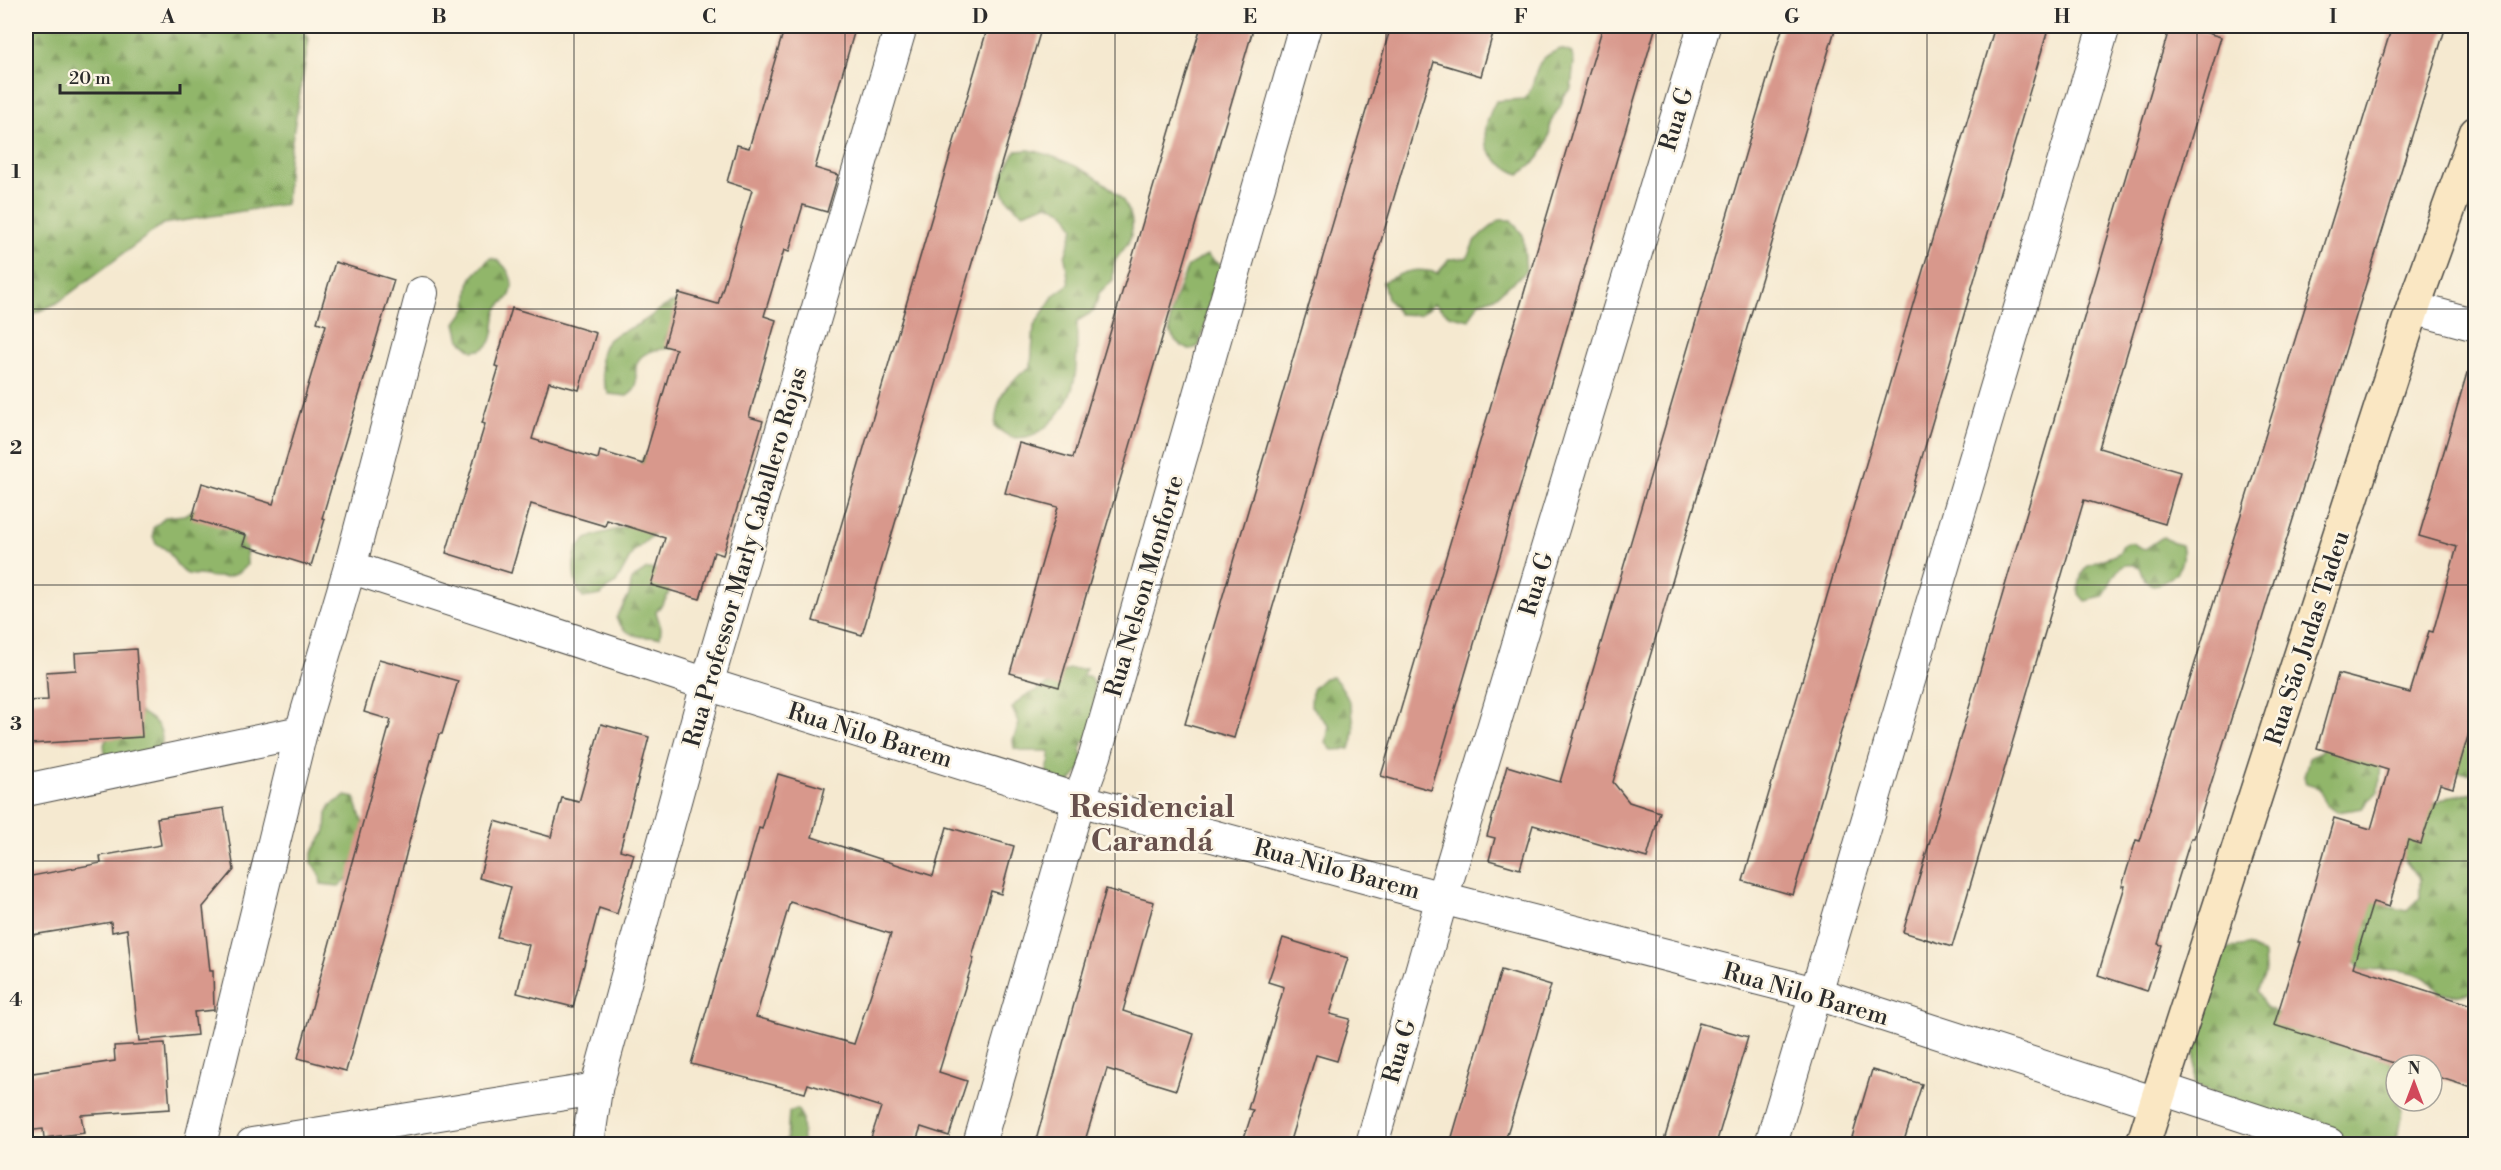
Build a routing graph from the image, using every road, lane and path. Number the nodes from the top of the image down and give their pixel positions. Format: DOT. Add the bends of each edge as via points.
graph roads {
  1 [pos="901,26"];
  2 [pos="1305,26"];
  3 [pos="1704,26"];
  4 [pos="2104,26"];
  5 [pos="2475,133"];
  6 [pos="422,293"];
  7 [pos="2413,308"];
  8 [pos="2475,325"];
  9 [pos="350,567"];
  10 [pos="707,684"];
  11 [pos="300,732"];
  12 [pos="26,790"];
  13 [pos="1079,800"];
  14 [pos="1442,898"];
  15 [pos="1815,993"];
  16 [pos="596,1089"];
  17 [pos="2159,1096"];
  18 [pos="200,1144"];
  19 [pos="252,1144"];
  20 [pos="588,1144"];
  21 [pos="979,1144"];
  22 [pos="1372,1144"];
  23 [pos="1772,1144"];
  24 [pos="2143,1144"];
  25 [pos="2329,1144"];
  1 -- 10 [label="street, Rua Professor Marly Caballero Rojas"];
  2 -- 13 [label="street, Rua Nelson Monforte" via="1095,756"];
  3 -- 14 [label="street, Rua G"];
  4 -- 15 [label="street"];
  5 -- 7 [label="street, Rua São Judas Tadeu"];
  6 -- 9 [label="street"];
  7 -- 8 [label="street"];
  7 -- 17 [label="street, Rua São Judas Tadeu"];
  9 -- 10 [label="street, Rua Nilo Barem"];
  9 -- 11 [label="street"];
  10 -- 13 [label="street, Rua Nilo Barem"];
  10 -- 16 [label="street, Rua Professor Marly Caballero Rojas"];
  11 -- 12 [label="street"];
  11 -- 18 [label="street"];
  13 -- 14 [label="street, Rua Nilo Barem"];
  13 -- 21 [label="street, Rua Nelson Monforte"];
  14 -- 15 [label="street, Rua Nilo Barem"];
  14 -- 22 [label="street, Rua G"];
  15 -- 17 [label="street, Rua Nilo Barem"];
  15 -- 23 [label="street"];
  16 -- 19 [label="street"];
  16 -- 20 [label="street, Rua Professor Marly Caballero Rojas"];
  17 -- 24 [label="street, Rua São Judas Tadeu"];
  17 -- 25 [label="street, Rua Nilo Barem"];
}
